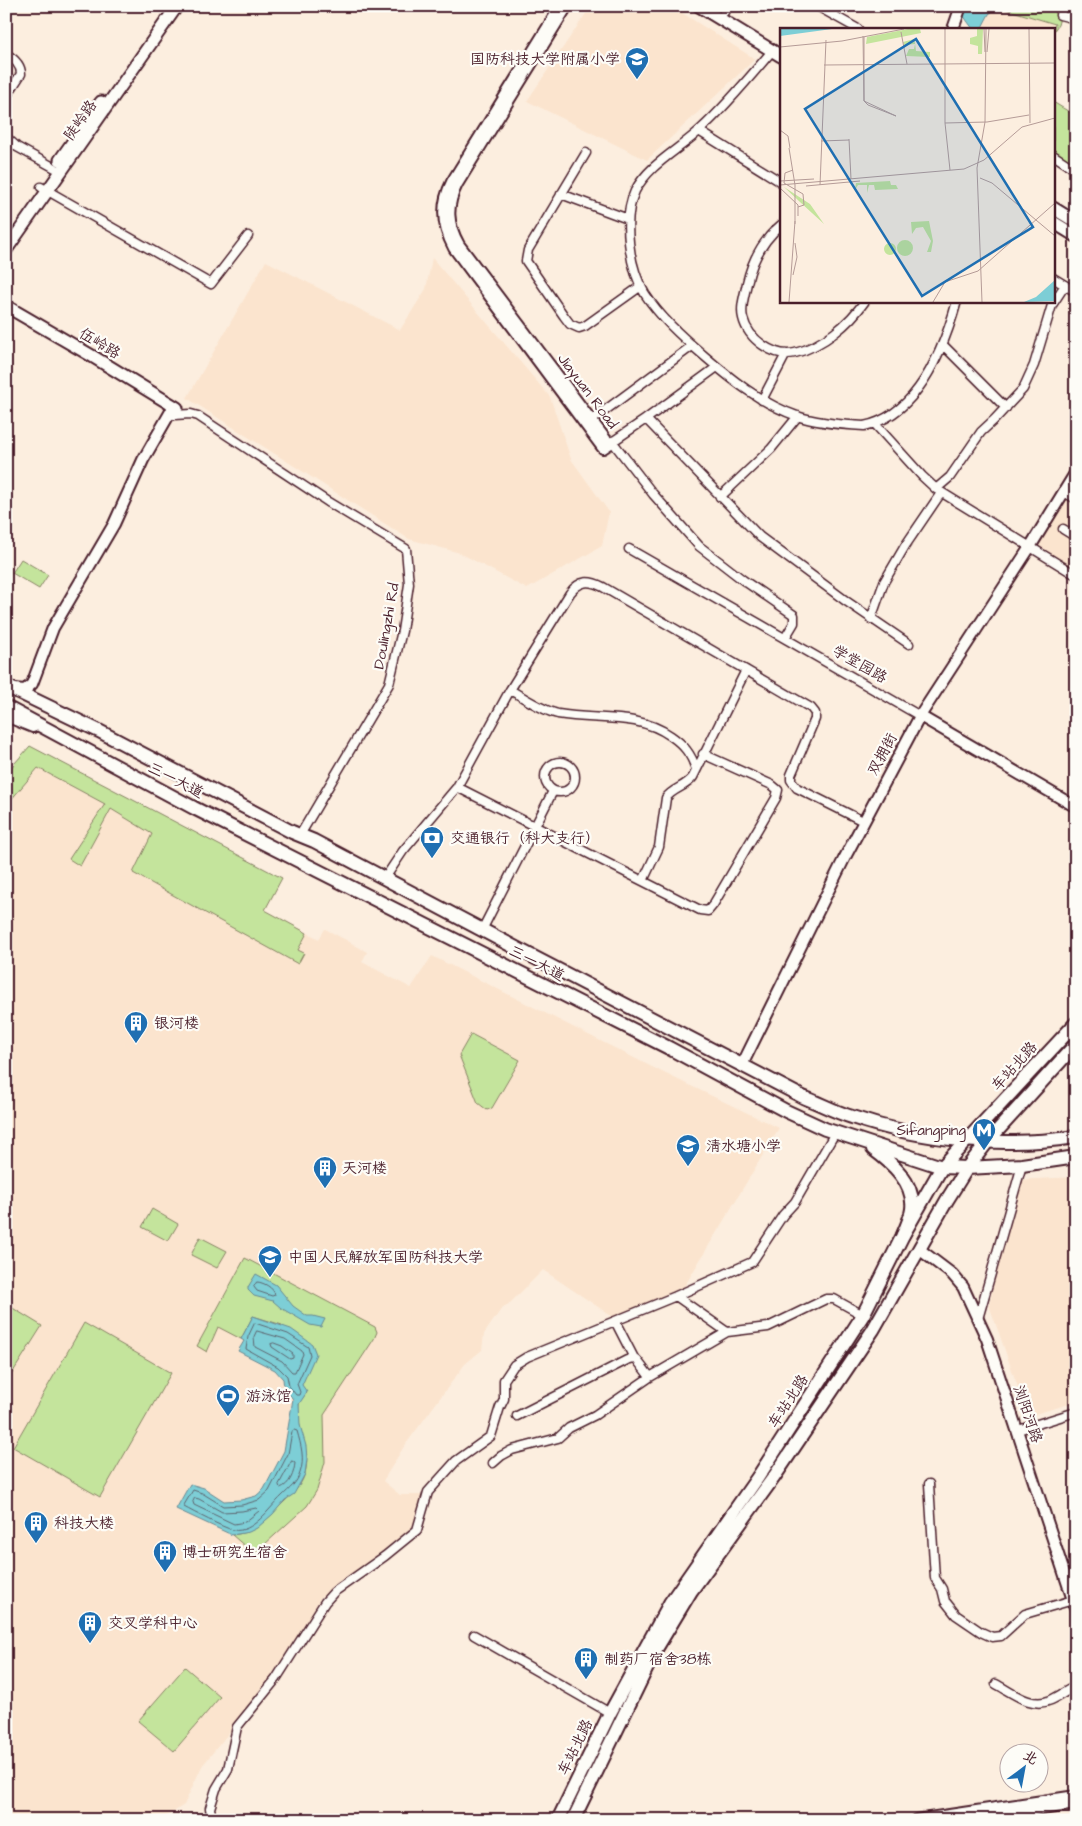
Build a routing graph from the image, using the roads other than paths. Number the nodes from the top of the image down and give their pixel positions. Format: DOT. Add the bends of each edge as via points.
graph roads {
  1 [pos="168,6"];
  2 [pos="177,6"];
  3 [pos="561,6"];
  4 [pos="567,6"];
  5 [pos="699,6"];
  6 [pos="817,6"];
  7 [pos="961,6"];
  8 [pos="1063,6"];
  9 [pos="722,8"];
  10 [pos="1076,19"];
  11 [pos="856,28"];
  12 [pos="953,28"];
  13 [pos="778,51"];
  14 [pos="6,54"];
  15 [pos="6,97"];
  16 [pos="699,131"];
  17 [pos="6,137"];
  18 [pos="586,153"];
  19 [pos="1054,156"];
  20 [pos="55,168"];
  21 [pos="1076,170"];
  22 [pos="780,181"];
  23 [pos="45,188"];
  24 [pos="561,194"];
  25 [pos="1054,209"];
  26 [pos="628,219"];
  27 [pos="1076,222"];
  28 [pos="1054,223"];
  29 [pos="780,225"];
  30 [pos="248,236"];
  31 [pos="1076,236"];
  32 [pos="6,237"];
  33 [pos="6,250"];
  34 [pos="1054,279"];
  35 [pos="1065,285"];
  36 [pos="641,286"];
  37 [pos="1076,292"];
  38 [pos="864,302"];
  39 [pos="957,302"];
  40 [pos="1054,302"];
  41 [pos="1054,302"];
  42 [pos="6,306"];
  43 [pos="6,314"];
  44 [pos="944,344"];
  45 [pos="692,346"];
  46 [pos="786,354"];
  47 [pos="717,367"];
  48 [pos="762,400"];
  49 [pos="1006,408"];
  50 [pos="174,411"];
  51 [pos="798,416"];
  52 [pos="646,419"];
  53 [pos="589,422"];
  54 [pos="875,424"];
  55 [pos="610,442"];
  56 [pos="1076,472"];
  57 [pos="939,491"];
  58 [pos="1064,492"];
  59 [pos="720,497"];
  60 [pos="1076,499"];
  61 [pos="1063,529"];
  62 [pos="1076,537"];
  63 [pos="1030,547"];
  64 [pos="629,549"];
  65 [pos="1076,575"];
  66 [pos="871,619"];
  67 [pos="785,638"];
  68 [pos="910,644"];
  69 [pos="746,670"];
  70 [pos="9,686"];
  71 [pos="510,690"];
  72 [pos="49,706"];
  73 [pos="6,707"];
  74 [pos="6,716"];
  75 [pos="920,716"];
  76 [pos="74,745"];
  77 [pos="703,754"];
  78 [pos="696,769"];
  79 [pos="793,784"];
  80 [pos="457,787"];
  81 [pos="778,790"];
  82 [pos="553,791"];
  83 [pos="1076,807"];
  84 [pos="864,821"];
  85 [pos="535,826"];
  86 [pos="300,835"];
  87 [pos="385,878"];
  88 [pos="644,881"];
  89 [pos="482,930"];
  90 [pos="1076,1023"];
  91 [pos="1076,1044"];
  92 [pos="742,1065"];
  93 [pos="835,1133"];
  94 [pos="1076,1137"];
  95 [pos="966,1140"];
  96 [pos="988,1142"];
  97 [pos="864,1143"];
  98 [pos="1076,1157"];
  99 [pos="1022,1165"];
  100 [pos="942,1167"];
  101 [pos="967,1168"];
  102 [pos="903,1235"];
  103 [pos="919,1249"];
  104 [pos="676,1296"];
  105 [pos="863,1315"];
  106 [pos="978,1319"];
  107 [pos="615,1321"];
  108 [pos="727,1332"];
  109 [pos="634,1358"];
  110 [pos="650,1377"];
  111 [pos="1076,1412"];
  112 [pos="517,1416"];
  113 [pos="1018,1430"];
  114 [pos="493,1463"];
  115 [pos="929,1484"];
  116 [pos="1074,1605"];
  117 [pos="474,1635"];
  118 [pos="996,1684"];
  119 [pos="1076,1686"];
  120 [pos="610,1713"];
  121 [pos="1076,1796"];
  122 [pos="1076,1804"];
  123 [pos="212,1820"];
  124 [pos="558,1820"];
  125 [pos="573,1820"];
  126 [pos="916,1820"];
  127 [pos="968,1820"];
  1 -- 20 [label="main road, 陡岭路"];
  2 -- 23 [label="main road, 陡岭路"];
  3 -- 53 [label="street, Jiayuan Road" via="452,182 443,215 454,248"];
  4 -- 53 [label="street, Jiayuan Road" via="457,184 449,215 452,233 459,245"];
  5 -- 13 [label="main road"];
  6 -- 11 [label="street"];
  7 -- 12 [label="street"];
  8 -- 10 [label="street" via="1060,15"];
  9 -- 13 [label="main road"];
  13 -- 16 [label="street"];
  14 -- 15 [label="street" via="17,63 21,74"];
  16 -- 22 [label="street"];
  16 -- 26 [label="street" via="643,178 630,203"];
  17 -- 20 [label="street"];
  18 -- 24 [label="street"];
  19 -- 21 [label="street"];
  20 -- 23 [label="main road, 陡岭路"];
  23 -- 30 [label="street" via="211,284"];
  23 -- 32 [label="main road, 陡岭路"];
  23 -- 33 [label="main road, 陡岭路"];
  24 -- 26 [label="street"];
  24 -- 36 [label="street" via="525,257 570,324 579,328 585,326"];
  25 -- 27 [label="main road"];
  26 -- 36 [label="street" via="632,261"];
  28 -- 31 [label="main road"];
  29 -- 46 [label="street" via="766,240 749,273 742,305 748,331 759,343"];
  34 -- 35 [label="street"];
  35 -- 37 [label="street"];
  35 -- 41 [label="street"];
  36 -- 45 [label="street" via="657,311"];
  38 -- 46 [label="street" via="838,331 805,350"];
  39 -- 44 [label="street"];
  40 -- 49 [label="street" via="1029,378"];
  42 -- 50 [label="main road, 伍岭路" via="92,356"];
  43 -- 50 [label="main road, 伍岭路"];
  44 -- 49 [label="street"];
  44 -- 54 [label="street" via="918,389 894,412"];
  45 -- 47 [label="street"];
  45 -- 53 [label="street"];
  46 -- 48 [label="street"];
  47 -- 48 [label="street"];
  47 -- 52 [label="street"];
  48 -- 51 [label="street"];
  49 -- 57 [label="street" via="981,432"];
  50 -- 70 [label="street" via="143,460 114,524 56,622 32,684 25,690"];
  50 -- 72 [label="street" via="140,474 118,526 56,629 36,685 41,699"];
  50 -- 86 [label="street, Doulingzhi Rd" via="198,416 406,549 409,584 389,684"];
  51 -- 54 [label="street" via="850,425"];
  51 -- 59 [label="street" via="771,449"];
  52 -- 55 [label="street"];
  52 -- 59 [label="street"];
  53 -- 55 [label="street, Jiayuan Road" via="603,448"];
  54 -- 57 [label="street"];
  55 -- 67 [label="street" via="700,546 794,615 794,623"];
  56 -- 58 [label="street, 双拥街"];
  57 -- 63 [label="street"];
  57 -- 66 [label="street" via="889,574"];
  58 -- 60 [label="street"];
  58 -- 63 [label="street, 双拥街"];
  59 -- 66 [label="street" via="760,537"];
  61 -- 62 [label="street"];
  63 -- 65 [label="street"];
  63 -- 75 [label="street, 双拥街"];
  64 -- 67 [label="street, 学堂园路"];
  66 -- 68 [label="street"];
  67 -- 75 [label="street, 学堂园路"];
  69 -- 71 [label="street" via="603,587 586,582 576,585 570,593"];
  69 -- 77 [label="street"];
  69 -- 79 [label="street" via="815,713 791,775"];
  70 -- 72 [label="main road, 三一大道"];
  71 -- 78 [label="street" via="559,714 651,725 686,748"];
  71 -- 80 [label="street"];
  72 -- 86 [label="main road, 三一大道"];
  73 -- 76 [label="main road, 三一大道"];
  74 -- 76 [label="street"];
  75 -- 83 [label="street, 学堂园路"];
  75 -- 84 [label="street, 双拥街"];
  76 -- 93 [label="main road, 三一大道" via="669,1048 786,1111"];
  77 -- 78 [label="street"];
  77 -- 81 [label="street"];
  78 -- 88 [label="street" via="690,781 666,798 659,847"];
  79 -- 81 [label="street"];
  79 -- 84 [label="street"];
  80 -- 85 [label="street"];
  80 -- 87 [label="street" via="403,851"];
  81 -- 88 [label="street" via="708,911"];
  82 -- 82 [label="street" via="563,792 572,787 576,778 569,764 555,762 547,768 544,778"];
  82 -- 85 [label="street"];
  84 -- 92 [label="street, 双拥街"];
  85 -- 88 [label="street"];
  85 -- 89 [label="street"];
  86 -- 87 [label="main road, 三一大道"];
  87 -- 89 [label="main road, 三一大道"];
  89 -- 92 [label="main road, 三一大道"];
  90 -- 95 [label="main road, 车站北路"];
  91 -- 96 [label="main road, 车站北路"];
  92 -- 95 [label="main road, 三一大道" via="851,1117 891,1129"];
  93 -- 97 [label="main road, 三一大道"];
  93 -- 104 [label="street" via="795,1202 752,1262"];
  94 -- 96 [label="main road, 三一大道"];
  95 -- 96 [label="main road, 三一大道"];
  95 -- 100 [label="main road, 车站北路"];
  96 -- 101 [label="main road, 车站北路"];
  97 -- 100 [label="main road, 三一大道"];
  97 -- 102 [label="main road" via="905,1179 912,1209"];
  98 -- 99 [label="main road, 三一大道"];
  99 -- 101 [label="main road, 三一大道"];
  99 -- 106 [label="street"];
  100 -- 101 [label="main road, 三一大道"];
  100 -- 102 [label="main road, 车站北路"];
  101 -- 103 [label="main road, 车站北路"];
  102 -- 105 [label="main road, 车站北路"];
  103 -- 106 [label="street, 浏阳河路" via="952,1274 963,1287"];
  103 -- 125 [label="main road, 车站北路" via="873,1330 774,1477 691,1591 661,1641"];
  104 -- 107 [label="street"];
  104 -- 108 [label="street"];
  105 -- 108 [label="street" via="834,1299 826,1299 768,1327"];
  105 -- 120 [label="main road, 车站北路" via="758,1477 670,1603"];
  106 -- 113 [label="street, 浏阳河路"];
  107 -- 109 [label="street"];
  107 -- 123 [label="street" via="527,1356 514,1365 504,1380 504,1398 491,1436 456,1461 428,1492 417,1530 325,1602 276,1679 240,1723 228,1769 216,1789 210,1808"];
  108 -- 110 [label="street"];
  109 -- 110 [label="street"];
  109 -- 112 [label="street"];
  110 -- 114 [label="street" via="558,1438 512,1450"];
  111 -- 113 [label="street"];
  113 -- 116 [label="street, 浏阳河路"];
  115 -- 116 [label="street" via="935,1578 945,1602 956,1615 992,1637 1001,1636 1025,1614"];
  117 -- 120 [label="street"];
  118 -- 119 [label="street" via="1030,1702 1040,1703"];
  120 -- 124 [label="main road, 车站北路"];
  121 -- 126 [label="street"];
  122 -- 127 [label="street"];
}
